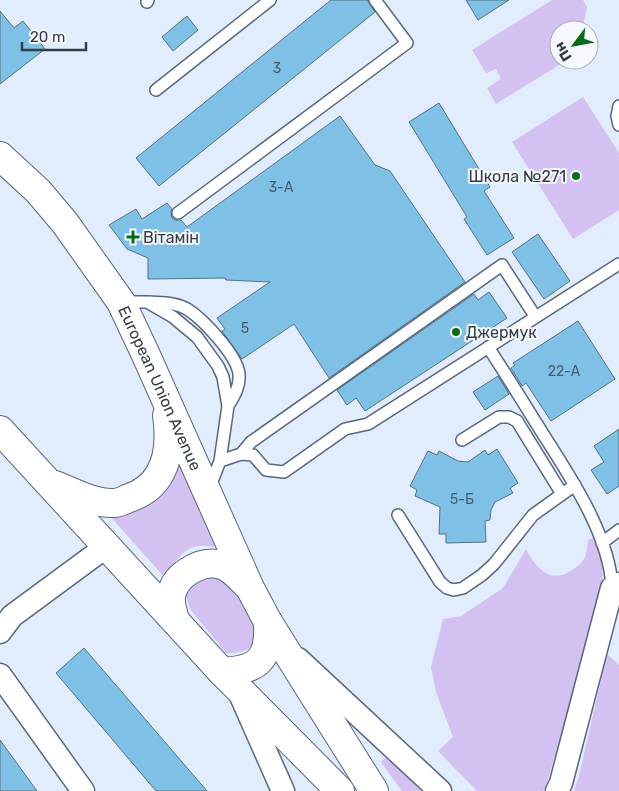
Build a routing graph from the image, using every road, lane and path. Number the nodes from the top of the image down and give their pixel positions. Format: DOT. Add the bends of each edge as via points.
graph roads {
  1 [pos="270,0"];
  2 [pos="375,0"];
  3 [pos="156,90"];
  4 [pos="619,106"];
  5 [pos="619,125"];
  6 [pos="0,156"];
  7 [pos="178,213"];
  8 [pos="619,264"];
  9 [pos="134,302"];
  10 [pos="534,316"];
  11 [pos="488,347"];
  12 [pos="165,399"];
  13 [pos="228,406"];
  14 [pos="0,430"];
  15 [pos="462,440"];
  16 [pos="241,454"];
  17 [pos="220,461"];
  18 [pos="49,482"];
  19 [pos="575,485"];
  20 [pos="207,492"];
  21 [pos="562,494"];
  22 [pos="398,515"];
  23 [pos="619,530"];
  24 [pos="602,543"];
  25 [pos="107,546"];
  26 [pos="615,586"];
  27 [pos="250,588"];
  28 [pos="175,620"];
  29 [pos="268,622"];
  30 [pos="0,632"];
  31 [pos="283,645"];
  32 [pos="0,675"];
  33 [pos="230,680"];
  34 [pos="83,791"];
  35 [pos="283,791"];
  36 [pos="340,791"];
  37 [pos="374,791"];
  38 [pos="440,791"];
  39 [pos="557,791"];
  1 -- 3 [label="lane"];
  2 -- 7 [label="lane" via="406,43"];
  4 -- 5 [label="lane" via="616,116"];
  6 -- 9 [label="main road, European Union Avenue" via="38,191"];
  8 -- 10 [label="lane"];
  9 -- 12 [label="main road, European Union Avenue"];
  9 -- 13 [label="lane" via="173,317 197,337 218,366"];
  9 -- 13 [label="lane" via="176,305 187,309 208,326 236,365 237,390"];
  10 -- 11 [label="lane"];
  10 -- 16 [label="lane" via="502,265 251,442"];
  11 -- 16 [label="lane" via="368,424 345,429 284,472 266,470 253,455"];
  11 -- 19 [label="lane"];
  12 -- 18 [label="main road" via="169,452 158,478 141,494 115,503 88,499"];
  12 -- 20 [label="main road, European Union Avenue"];
  13 -- 17 [label="lane"];
  14 -- 18 [label="main road"];
  15 -- 21 [label="lane" via="499,417 517,421"];
  16 -- 17 [label="lane"];
  17 -- 20 [label="lane"];
  18 -- 25 [label="main road"];
  19 -- 21 [label="lane"];
  19 -- 24 [label="lane"];
  20 -- 27 [label="main road, European Union Avenue"];
  21 -- 22 [label="lane" via="533,515 482,576 454,590 440,582"];
  23 -- 24 [label="lane"];
  24 -- 26 [label="lane"];
  25 -- 28 [label="main road"];
  25 -- 30 [label="street" via="12,616"];
  26 -- 39 [label="street"];
  27 -- 28 [label="main road" via="233,571 219,564 205,564 189,570 176,582 171,595"];
  27 -- 29 [label="main road, European Union Avenue"];
  28 -- 33 [label="main road"];
  29 -- 31 [label="main road, European Union Avenue"];
  29 -- 33 [label="main road" via="266,652 260,660"];
  31 -- 37 [label="main road, European Union Avenue"];
  31 -- 38 [label="street, European Union Avenue"];
  32 -- 34 [label="street"];
  33 -- 35 [label="street"];
  33 -- 36 [label="main road"];
}
